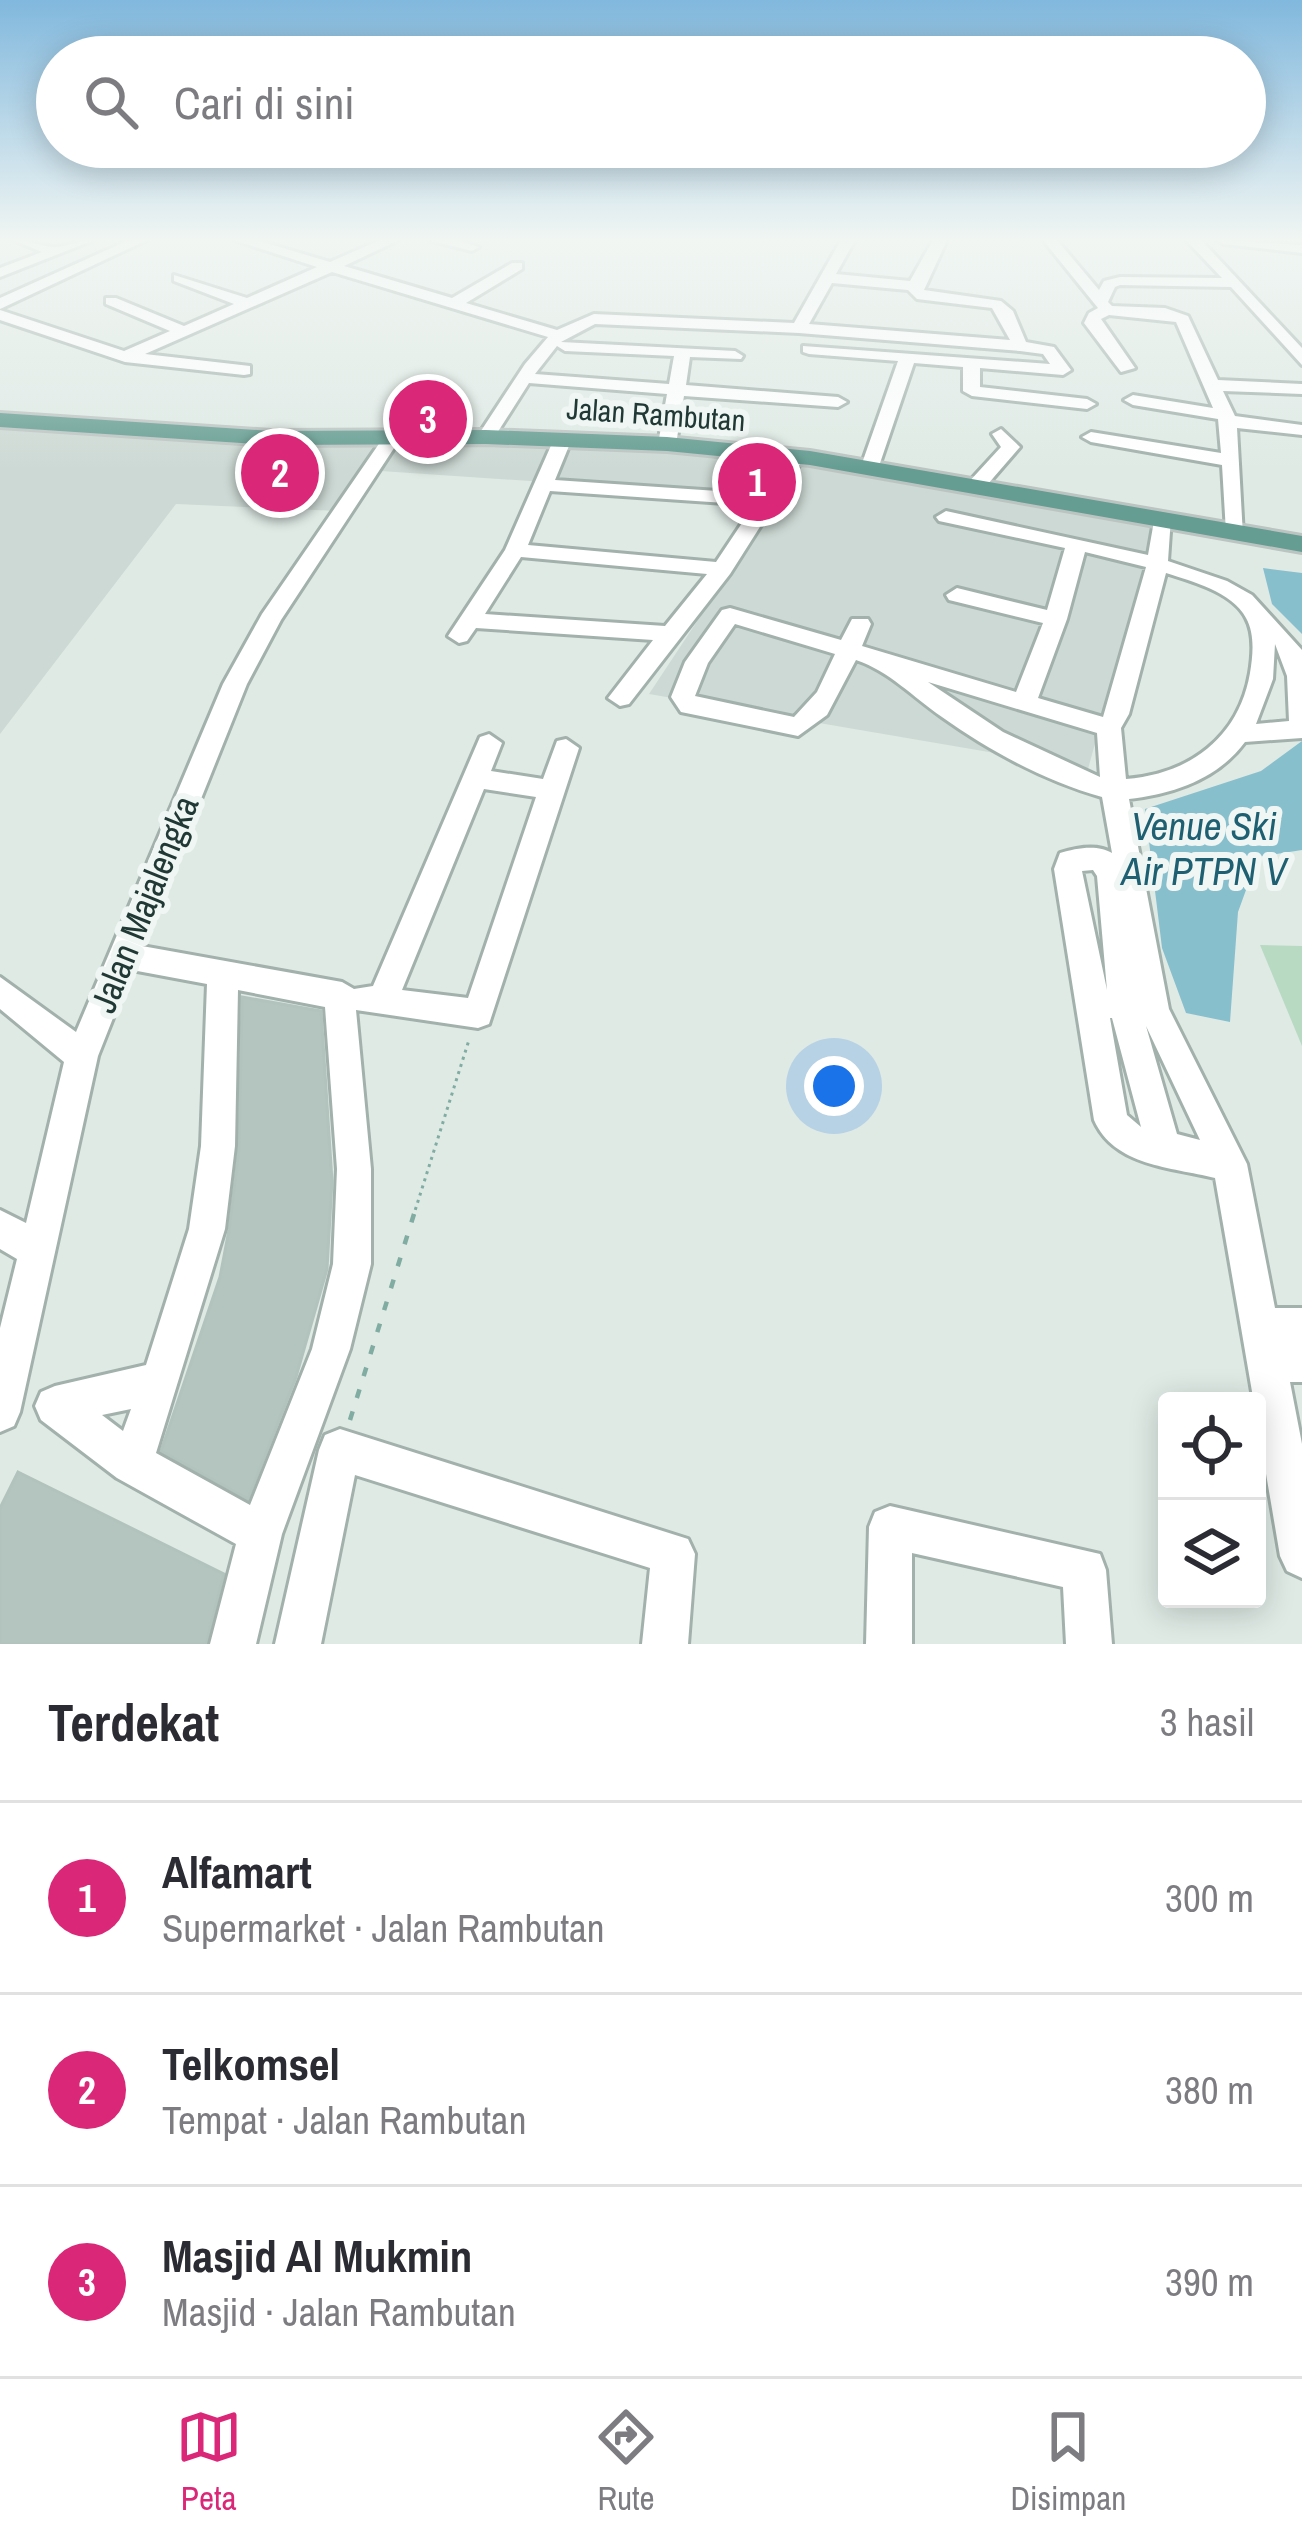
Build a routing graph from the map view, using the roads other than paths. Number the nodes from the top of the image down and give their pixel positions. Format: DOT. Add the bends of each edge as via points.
graph roads {
  1 [pos="5,317"];
  2 [pos="149,317"];
  3 [pos="213,317"];
  4 [pos="488,317"];
  5 [pos="806,317"];
  6 [pos="1003,317"];
  7 [pos="1094,317"];
  8 [pos="1177,317"];
  9 [pos="1266,317"];
  10 [pos="799,328"];
  11 [pos="183,331"];
  12 [pos="563,341"];
  13 [pos="1020,346"];
  14 [pos="809,349"];
  15 [pos="835,350"];
  16 [pos="683,351"];
  17 [pos="734,356"];
  18 [pos="908,356"];
  19 [pos="125,357"];
  20 [pos="1302,360"];
  21 [pos="970,362"];
  22 [pos="1127,368"];
  23 [pos="244,370"];
  24 [pos="830,374"];
  25 [pos="534,380"];
  26 [pos="1214,385"];
  27 [pos="677,389"];
  28 [pos="1302,389"];
  29 [pos="1133,400"];
  30 [pos="838,402"];
  31 [pos="1087,404"];
  32 [pos="1227,418"];
  33 [pos="0,420"];
  34 [pos="1302,430"];
  35 [pos="1001,434"];
  36 [pos="486,437"];
  37 [pos="1091,437"];
  38 [pos="392,439"];
  39 [pos="562,441"];
  40 [pos="667,444"];
  41 [pos="803,458"];
  42 [pos="1232,461"];
  43 [pos="869,469"];
  44 [pos="546,485"];
  45 [pos="966,487"];
  46 [pos="773,509"];
  47 [pos="1164,521"];
  48 [pos="1236,532"];
  49 [pos="1302,544"];
  50 [pos="1076,546"];
  51 [pos="515,550"];
  52 [pos="1157,566"];
  53 [pos="722,569"];
  54 [pos="956,595"];
  55 [pos="1056,620"];
  56 [pos="1262,622"];
  57 [pos="860,624"];
  58 [pos="670,634"];
  59 [pos="847,651"];
  60 [pos="888,663"];
  61 [pos="620,698"];
  62 [pos="1024,703"];
  63 [pos="1108,728"];
  64 [pos="1240,733"];
  65 [pos="489,743"];
  66 [pos="566,748"];
  67 [pos="475,778"];
  68 [pos="1114,789"];
  69 [pos="553,790"];
  70 [pos="125,956"];
  71 [pos="223,972"];
  72 [pos="0,991"];
  73 [pos="343,996"];
  74 [pos="382,1001"];
  75 [pos="1123,1006"];
  76 [pos="82,1056"];
  77 [pos="1231,1164"];
  78 [pos="0,1228"];
  79 [pos="39,1252"];
  80 [pos="1302,1327"];
  81 [pos="1275,1350"];
  82 [pos="161,1382"];
  83 [pos="55,1406"];
  84 [pos="1,1409"];
  85 [pos="131,1463"];
  86 [pos="260,1534"];
  87 [pos="1302,1556"];
  88 [pos="233,1644"];
  89 [pos="298,1644"];
  90 [pos="664,1644"];
  91 [pos="889,1644"];
  92 [pos="1089,1644"];
  1 -- 19 [label="street"];
  2 -- 11 [label="street"];
  3 -- 11 [label="street"];
  4 -- 12 [label="street"];
  5 -- 10 [label="street"];
  6 -- 13 [label="street"];
  7 -- 22 [label="street"];
  8 -- 26 [label="street"];
  9 -- 20 [label="street"];
  10 -- 12 [label="street" via="600,319 580,322"];
  10 -- 13 [label="street"];
  11 -- 19 [label="street"];
  12 -- 16 [label="street"];
  12 -- 36 [label="street" via="527,373"];
  13 -- 21 [label="street" via="1048,350 1063,370"];
  14 -- 15 [label="street"];
  15 -- 18 [label="street"];
  15 -- 24 [label="street"];
  16 -- 17 [label="street"];
  16 -- 27 [label="street"];
  18 -- 21 [label="street"];
  18 -- 43 [label="street"];
  19 -- 23 [label="street"];
  21 -- 31 [label="street" via="972,391"];
  25 -- 27 [label="street"];
  26 -- 28 [label="street"];
  26 -- 32 [label="street"];
  27 -- 30 [label="street"];
  27 -- 40 [label="street"];
  29 -- 32 [label="street"];
  32 -- 34 [label="street"];
  32 -- 42 [label="street"];
  33 -- 38 [label="main road, Jalan Rambutan"];
  35 -- 45 [label="street" via="1011,447"];
  36 -- 38 [label="main road, Jalan Rambutan"];
  36 -- 39 [label="main road, Jalan Rambutan"];
  37 -- 42 [label="street"];
  38 -- 70 [label="street, Jalan Majalengka" via="244,667"];
  39 -- 40 [label="main road, Jalan Rambutan"];
  39 -- 44 [label="street"];
  40 -- 41 [label="main road, Jalan Rambutan"];
  41 -- 43 [label="main road, Jalan Rambutan"];
  41 -- 46 [label="street"];
  42 -- 48 [label="street"];
  43 -- 45 [label="main road, Jalan Rambutan"];
  44 -- 46 [label="street"];
  44 -- 51 [label="street"];
  45 -- 47 [label="main road, Jalan Rambutan"];
  45 -- 50 [label="street" via="944,524"];
  46 -- 53 [label="street"];
  47 -- 48 [label="main road, Jalan Rambutan"];
  47 -- 52 [label="street"];
  48 -- 49 [label="main road, Jalan Rambutan"];
  50 -- 52 [label="street"];
  50 -- 55 [label="street"];
  51 -- 53 [label="street"];
  51 -- 58 [label="street" via="463,628"];
  52 -- 56 [label="street" via="1235,595"];
  52 -- 63 [label="street"];
  53 -- 58 [label="street"];
  54 -- 55 [label="street"];
  55 -- 62 [label="street"];
  56 -- 64 [label="street" via="1257,687"];
  56 -- 64 [label="street" via="1300,650 1301,724 1293,732"];
  57 -- 59 [label="street"];
  58 -- 61 [label="street"];
  59 -- 59 [label="street" via="814,715 798,727 690,706 682,697 730,615"];
  59 -- 60 [label="street"];
  60 -- 62 [label="street"];
  60 -- 68 [label="street" via="1008,750"];
  62 -- 63 [label="street"];
  63 -- 68 [label="street"];
  64 -- 68 [label="street" via="1217,758 1182,777"];
  65 -- 67 [label="street"];
  66 -- 69 [label="street"];
  67 -- 69 [label="street"];
  67 -- 74 [label="street"];
  68 -- 75 [label="street"];
  69 -- 74 [label="street" via="478,1014"];
  70 -- 71 [label="street"];
  70 -- 76 [label="street, Jalan Majalengka"];
  71 -- 73 [label="street"];
  71 -- 82 [label="street" via="207,1229"];
  72 -- 76 [label="street"];
  73 -- 74 [label="street"];
  73 -- 86 [label="street" via="352,1264 331,1349"];
  75 -- 77 [label="street"];
  75 -- 77 [label="street" via="1164,1148"];
  76 -- 79 [label="street, Jalan Majalengka"];
  77 -- 81 [label="street"];
  78 -- 79 [label="street"];
  79 -- 84 [label="street, Jalan Majalengka"];
  80 -- 81 [label="street"];
  81 -- 87 [label="street"];
  82 -- 83 [label="street"];
  82 -- 85 [label="street"];
  83 -- 84 [label="street"];
  83 -- 85 [label="street"];
  85 -- 86 [label="street"];
  86 -- 88 [label="street"];
  89 -- 90 [label="street" via="340,1450 673,1554"];
  91 -- 92 [label="street" via="890,1527 1084,1570"];
}
